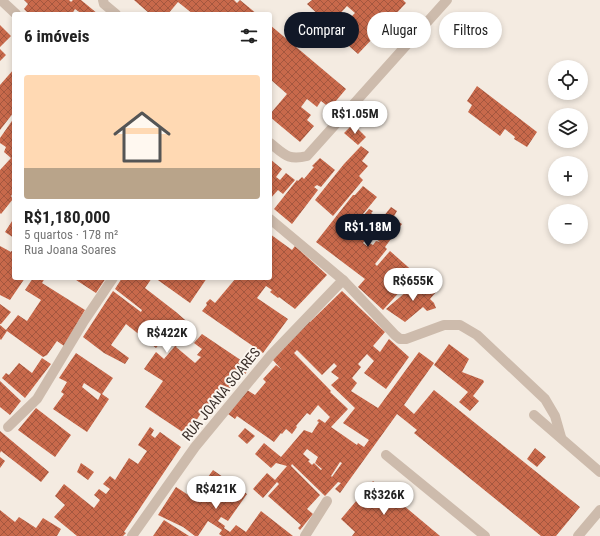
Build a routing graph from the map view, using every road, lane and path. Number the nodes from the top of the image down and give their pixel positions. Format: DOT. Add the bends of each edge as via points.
graph roads {
  1 [pos="1,0"];
  2 [pos="103,0"];
  3 [pos="447,0"];
  4 [pos="14,12"];
  5 [pos="114,12"];
  6 [pos="272,145"];
  7 [pos="272,221"];
  8 [pos="112,280"];
  9 [pos="343,280"];
  10 [pos="534,415"];
  11 [pos="8,427"];
  12 [pos="561,437"];
  13 [pos="386,455"];
  14 [pos="600,472"];
  15 [pos="327,501"];
  16 [pos="600,510"];
  17 [pos="132,536"];
  18 [pos="305,536"];
  19 [pos="485,536"];
  20 [pos="578,536"];
  1 -- 4 [label="street"];
  2 -- 5 [label="street"];
  3 -- 6 [label="street" via="307,156 297,159 286,156"];
  7 -- 9 [label="street"];
  8 -- 11 [label="street" via="36,399"];
  9 -- 12 [label="street" via="400,339 444,325 460,325 477,336 545,399 555,416"];
  9 -- 17 [label="street, RUA JOANA SOARES" via="271,355 195,447"];
  10 -- 12 [label="street"];
  12 -- 14 [label="street"];
  13 -- 19 [label="street"];
  15 -- 18 [label="street"];
  16 -- 20 [label="street"];
}
